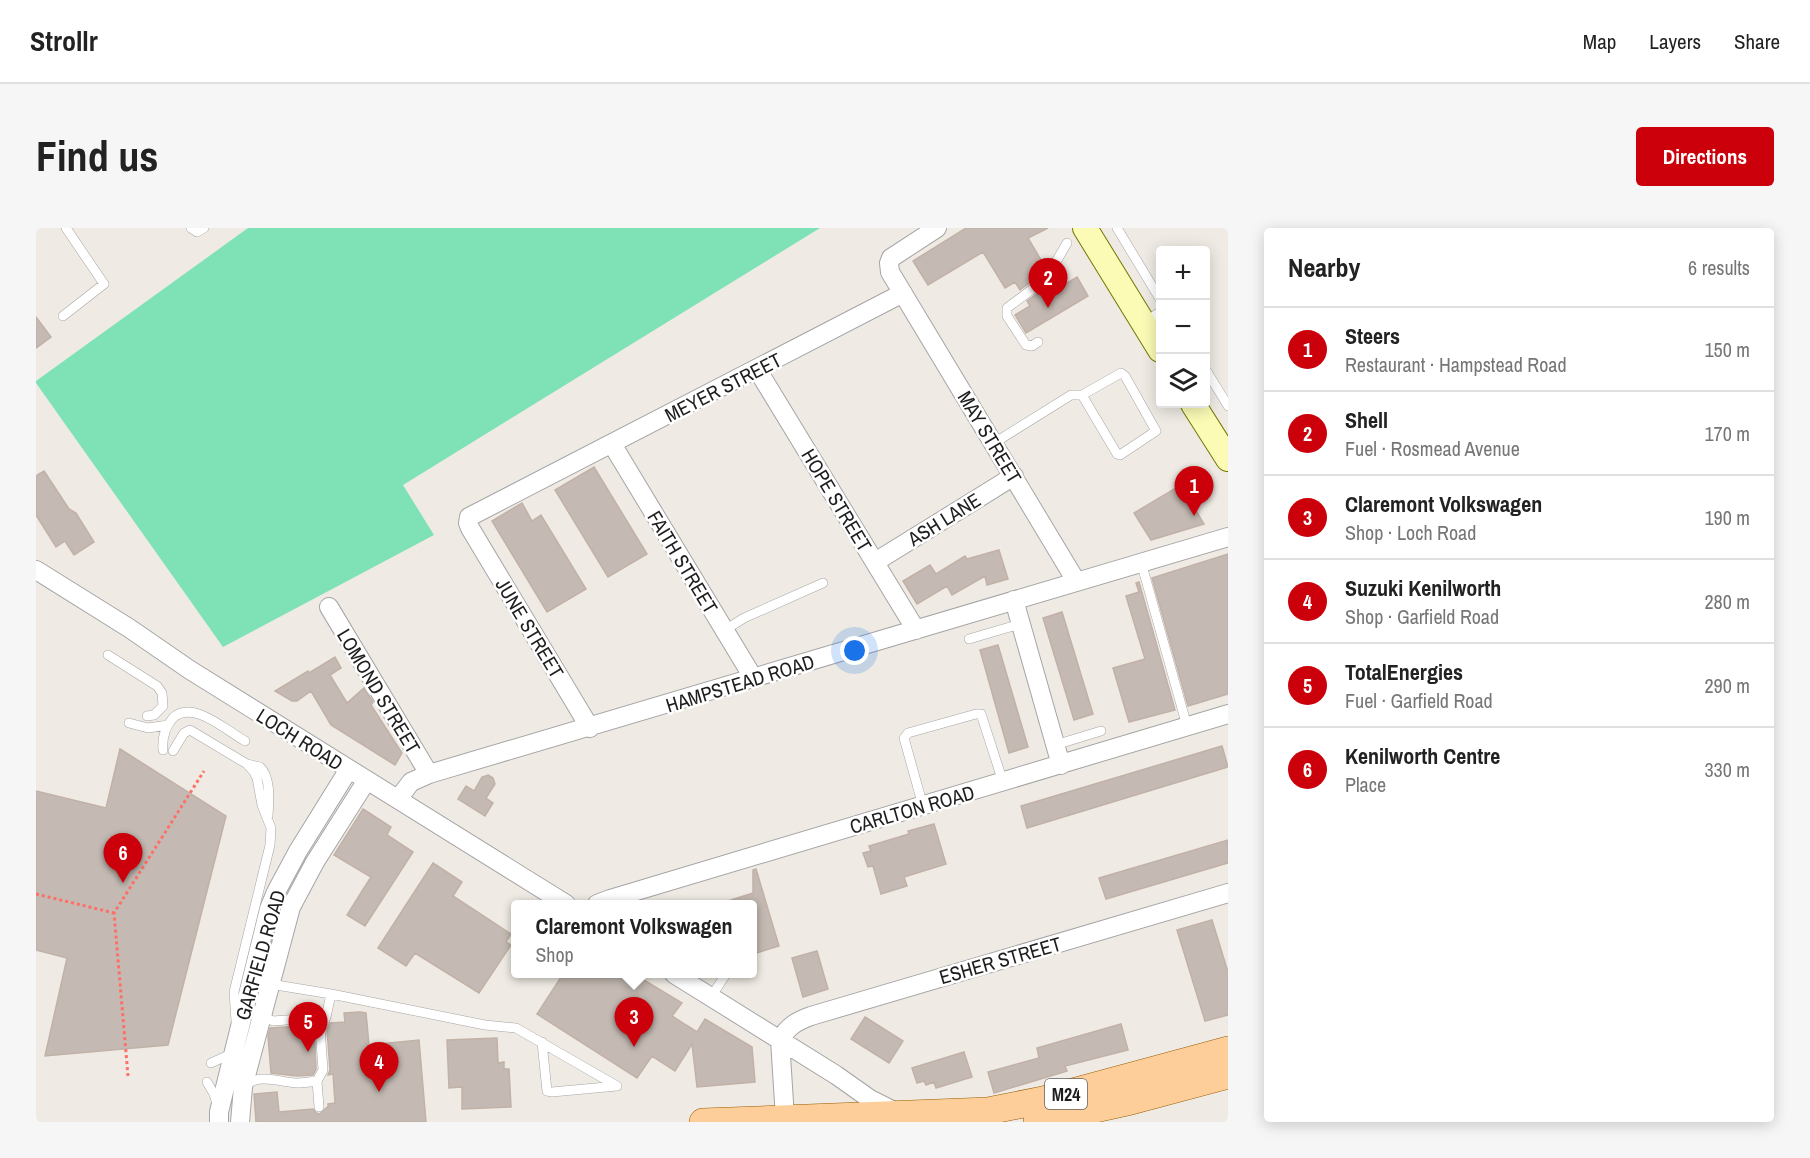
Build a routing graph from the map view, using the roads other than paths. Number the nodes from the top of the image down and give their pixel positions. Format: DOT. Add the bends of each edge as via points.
graph roads {
  1 [pos="66,228"];
  2 [pos="191,228"];
  3 [pos="204,228"];
  4 [pos="938,228"];
  5 [pos="1086,228"];
  6 [pos="1117,228"];
  7 [pos="1067,243"];
  8 [pos="1156,291"];
  9 [pos="903,293"];
  10 [pos="63,316"];
  11 [pos="1152,318"];
  12 [pos="1038,342"];
  13 [pos="757,369"];
  14 [pos="1210,377"];
  15 [pos="1082,395"];
  16 [pos="1228,406"];
  17 [pos="1196,408"];
  18 [pos="994,443"];
  19 [pos="612,444"];
  20 [pos="1228,459"];
  21 [pos="1014,476"];
  22 [pos="470,528"];
  23 [pos="1228,537"];
  24 [pos="874,562"];
  25 [pos="1141,562"];
  26 [pos="36,570"];
  27 [pos="1076,581"];
  28 [pos="823,583"];
  29 [pos="1014,600"];
  30 [pos="329,607"];
  31 [pos="1020,624"];
  32 [pos="725,630"];
  33 [pos="916,630"];
  34 [pos="969,639"];
  35 [pos="108,655"];
  36 [pos="754,679"];
  37 [pos="1228,714"];
  38 [pos="147,716"];
  39 [pos="129,723"];
  40 [pos="168,725"];
  41 [pos="1187,726"];
  42 [pos="590,728"];
  43 [pos="1101,731"];
  44 [pos="245,741"];
  45 [pos="1055,745"];
  46 [pos="1061,765"];
  47 [pos="350,769"];
  48 [pos="429,774"];
  49 [pos="367,780"];
  50 [pos="1003,782"];
  51 [pos="398,798"];
  52 [pos="923,806"];
  53 [pos="1228,893"];
  54 [pos="560,900"];
  55 [pos="608,900"];
  56 [pos="680,978"];
  57 [pos="723,978"];
  58 [pos="252,981"];
  59 [pos="270,984"];
  60 [pos="331,994"];
  61 [pos="711,997"];
  62 [pos="262,1016"];
  63 [pos="326,1017"];
  64 [pos="238,1031"];
  65 [pos="780,1040"];
  66 [pos="542,1042"];
  67 [pos="1228,1050"];
  68 [pos="234,1052"];
  69 [pos="211,1064"];
  70 [pos="1228,1075"];
  71 [pos="317,1081"];
  72 [pos="207,1082"];
  73 [pos="243,1087"];
  74 [pos="319,1107"];
  75 [pos="904,1115"];
  76 [pos="219,1117"];
  77 [pos="785,1118"];
  78 [pos="240,1122"];
  79 [pos="703,1122"];
  80 [pos="1037,1122"];
  1 -- 10 [label="lane" via="104,284"];
  2 -- 3 [label="lane" via="197,232"];
  4 -- 9 [label="street" via="891,258 890,272"];
  5 -- 11 [label="main road"];
  6 -- 8 [label="lane"];
  7 -- 12 [label="lane" via="1046,279 1007,308 1007,316 1026,345"];
  9 -- 13 [label="street, MEYER STREET"];
  9 -- 18 [label="street, MAY STREET"];
  13 -- 19 [label="street, MEYER STREET"];
  13 -- 24 [label="street, HOPE STREET"];
  14 -- 16 [label="lane"];
  15 -- 15 [label="lane" via="1121,372 1156,431 1117,454"];
  15 -- 18 [label="lane" via="1071,395"];
  17 -- 20 [label="main road"];
  18 -- 21 [label="street, MAY STREET"];
  19 -- 22 [label="street, MEYER STREET" via="472,514 467,520"];
  19 -- 32 [label="street, FAITH STREET"];
  21 -- 24 [label="street, ASH LANE"];
  21 -- 27 [label="street, MAY STREET"];
  22 -- 42 [label="street, JUNE STREET"];
  23 -- 25 [label="street, HAMPSTEAD ROAD"];
  24 -- 33 [label="street, HOPE STREET"];
  25 -- 27 [label="street, HAMPSTEAD ROAD"];
  25 -- 41 [label="lane"];
  26 -- 47 [label="street, LOCH ROAD"];
  27 -- 29 [label="street, HAMPSTEAD ROAD"];
  28 -- 32 [label="lane"];
  29 -- 31 [label="street"];
  29 -- 33 [label="street, HAMPSTEAD ROAD"];
  30 -- 48 [label="street, LOMOND STREET"];
  31 -- 34 [label="lane"];
  31 -- 45 [label="street"];
  32 -- 36 [label="street, FAITH STREET"];
  33 -- 36 [label="street, HAMPSTEAD ROAD"];
  35 -- 38 [label="lane" via="162,693 163,706"];
  36 -- 42 [label="street, HAMPSTEAD ROAD"];
  37 -- 41 [label="street, CARLTON ROAD"];
  39 -- 40 [label="lane" via="148,728"];
  40 -- 44 [label="lane" via="179,713 194,712"];
  40 -- 64 [label="lane" via="163,742 168,750 190,730 247,765 257,778 272,833 234,992"];
  41 -- 46 [label="street, CARLTON ROAD"];
  42 -- 48 [label="street, HAMPSTEAD ROAD"];
  43 -- 45 [label="lane"];
  45 -- 46 [label="street"];
  46 -- 50 [label="street, CARLTON ROAD"];
  47 -- 49 [label="street, LOCH ROAD"];
  47 -- 58 [label="street, GARFIELD ROAD" via="276,892"];
  48 -- 51 [label="street, HAMPSTEAD ROAD" via="411,782"];
  49 -- 51 [label="street, LOCH ROAD"];
  49 -- 59 [label="street, GARFIELD ROAD" via="291,907"];
  50 -- 52 [label="street, CARLTON ROAD"];
  50 -- 52 [label="lane" via="981,714 908,733 904,738"];
  51 -- 54 [label="street, LOCH ROAD"];
  52 -- 55 [label="street, CARLTON ROAD"];
  53 -- 65 [label="street, ESHER STREET" via="811,1016 786,1029"];
  56 -- 61 [label="street"];
  57 -- 61 [label="lane"];
  58 -- 59 [label="lane"];
  58 -- 64 [label="street, GARFIELD ROAD"];
  59 -- 60 [label="lane"];
  59 -- 62 [label="street, GARFIELD ROAD"];
  60 -- 63 [label="lane"];
  60 -- 66 [label="lane" via="516,1028"];
  61 -- 65 [label="street"];
  62 -- 63 [label="lane" via="273,1021"];
  62 -- 73 [label="street, GARFIELD ROAD"];
  63 -- 71 [label="lane" via="320,1028 323,1070"];
  64 -- 68 [label="street, GARFIELD ROAD"];
  65 -- 75 [label="street" via="870,1100"];
  65 -- 77 [label="street"];
  66 -- 66 [label="lane" via="584,1066 617,1086 547,1091"];
  67 -- 75 [label="main road, M24" via="1012,1108"];
  68 -- 69 [label="lane"];
  68 -- 76 [label="street, GARFIELD ROAD"];
  70 -- 80 [label="main road, M24"];
  71 -- 73 [label="lane" via="260,1078"];
  71 -- 74 [label="lane"];
  72 -- 76 [label="lane"];
  73 -- 78 [label="street, GARFIELD ROAD"];
  75 -- 77 [label="main road, M24"];
  77 -- 79 [label="main road, M24"];
}
